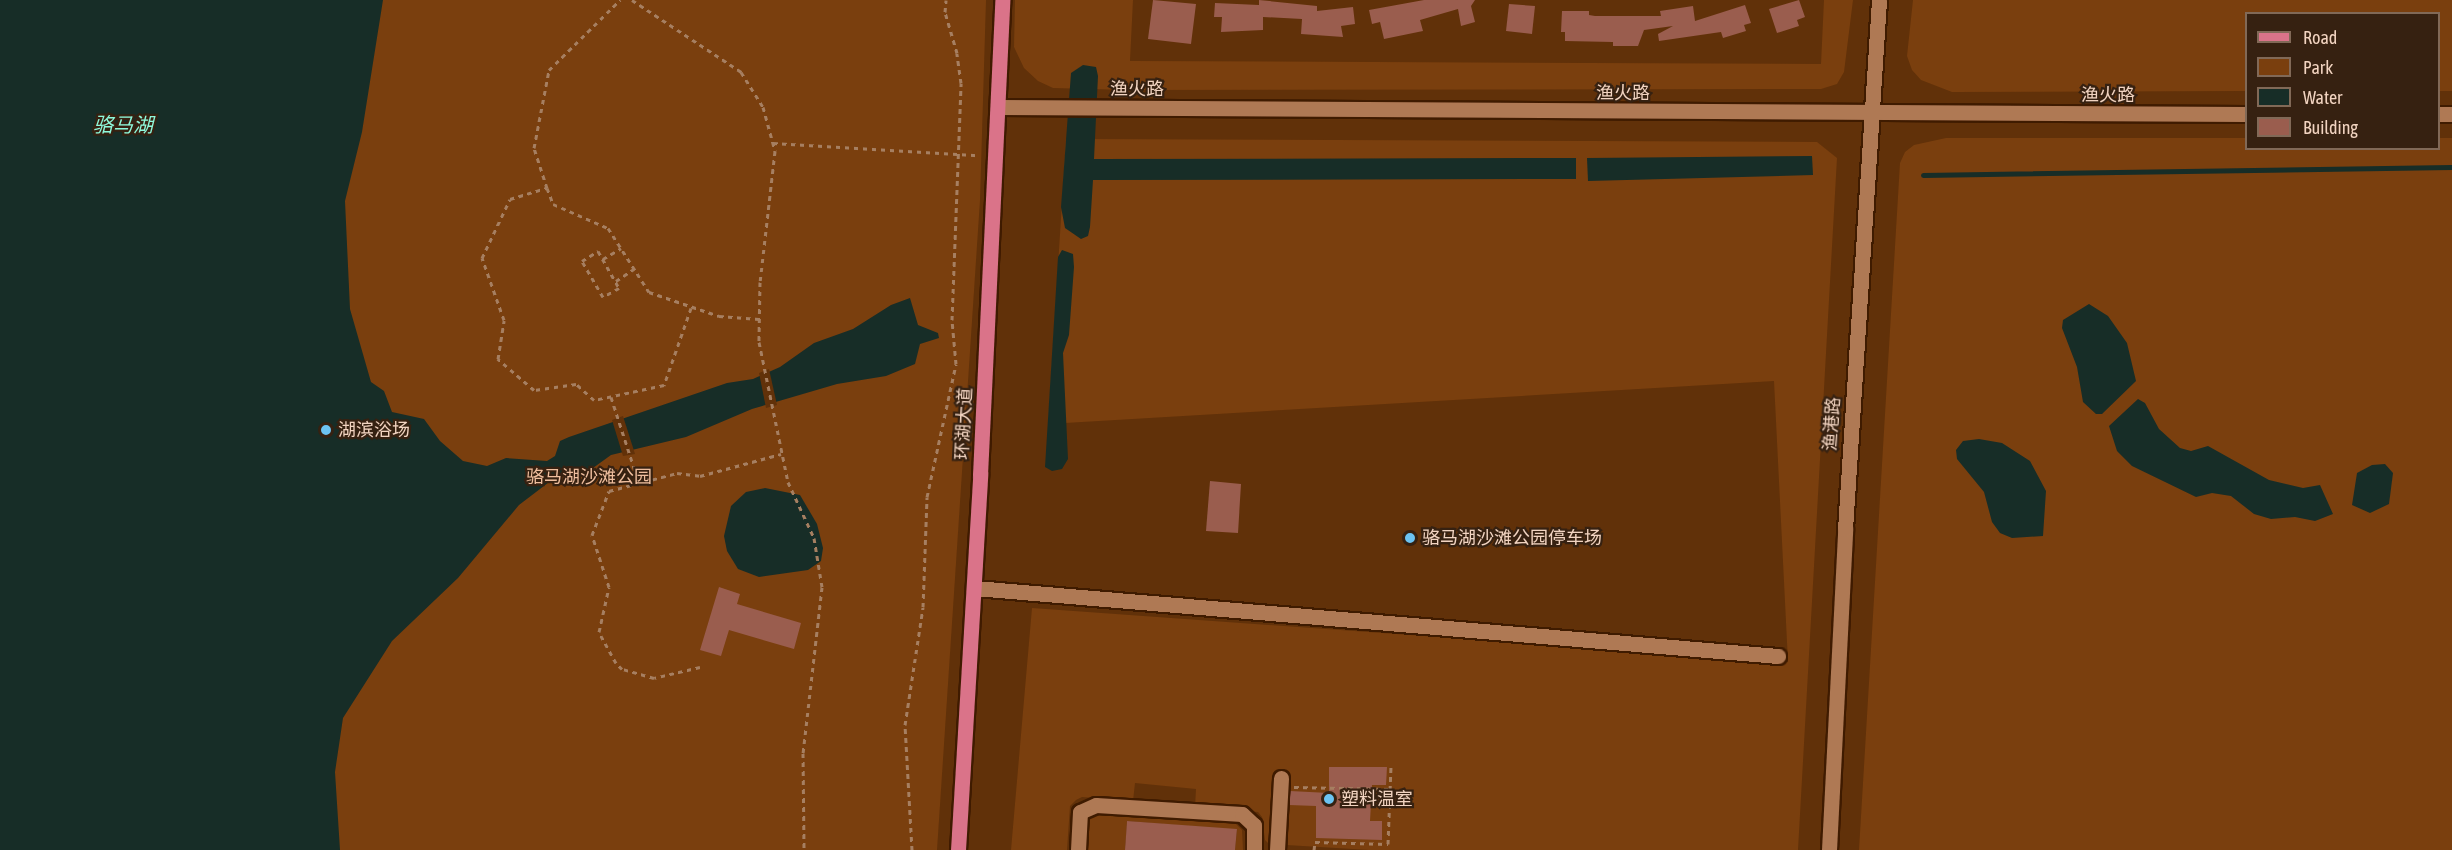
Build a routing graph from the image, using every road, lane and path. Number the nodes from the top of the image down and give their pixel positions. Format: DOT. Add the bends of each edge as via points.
graph roads {
  1 [pos="620,0"];
  2 [pos="632,0"];
  3 [pos="946,0"];
  4 [pos="1002,0"];
  5 [pos="1879,0"];
  6 [pos="998,107"];
  7 [pos="2245,114"];
  8 [pos="1873,115"];
  9 [pos="773,143"];
  10 [pos="958,154"];
  11 [pos="997,156"];
  12 [pos="547,188"];
  13 [pos="621,248"];
  14 [pos="603,259"];
  15 [pos="634,269"];
  16 [pos="616,281"];
  17 [pos="691,308"];
  18 [pos="759,319"];
  19 [pos="611,397"];
  20 [pos="782,454"];
  21 [pos="639,483"];
  22 [pos="975,588"];
  23 [pos="1778,656"];
  24 [pos="700,667"];
  25 [pos="1392,765"];
  26 [pos="1281,782"];
  27 [pos="1390,789"];
  28 [pos="804,850"];
  29 [pos="912,850"];
  30 [pos="958,850"];
  31 [pos="1078,850"];
  32 [pos="1254,850"];
  33 [pos="1277,850"];
  34 [pos="1314,850"];
  35 [pos="1829,850"];
  1 -- 12 [label="path" via="549,70 534,148"];
  2 -- 9 [label="path" via="741,72 763,107"];
  3 -- 10 [label="path" via="945,12 961,84"];
  4 -- 6 [label="main road, 环湖大道"];
  5 -- 8 [label="street, 渔港路"];
  6 -- 8 [label="street, 渔火路"];
  6 -- 11 [label="main road, 环湖大道"];
  7 -- 8 [label="street, 渔火路"];
  8 -- 35 [label="street, 渔港路" via="1845,529"];
  9 -- 10 [label="path"];
  9 -- 18 [label="path"];
  10 -- 11 [label="path"];
  10 -- 29 [label="path" via="952,320 956,364 927,497 923,607 905,725"];
  11 -- 22 [label="main road, 环湖大道"];
  12 -- 13 [label="path" via="553,204 608,228"];
  12 -- 19 [label="path" via="510,199 482,258 504,320 498,359 534,390 576,384 594,400"];
  13 -- 14 [label="path"];
  13 -- 15 [label="path"];
  14 -- 16 [label="path"];
  14 -- 16 [label="path" via="598,251 582,261 603,297 620,288"];
  15 -- 16 [label="path"];
  15 -- 17 [label="path" via="649,292"];
  17 -- 18 [label="path" via="719,316"];
  17 -- 19 [label="path" via="664,386"];
  18 -- 20 [label="path" via="759,342"];
  19 -- 21 [label="path"];
  20 -- 21 [label="path" via="700,476 677,473"];
  20 -- 28 [label="path" via="788,482 814,538 822,587 802,753"];
  21 -- 24 [label="path" via="609,491 592,535 609,587 599,632 622,669 654,678"];
  22 -- 23 [label="street"];
  22 -- 30 [label="main road, 环湖大道"];
  25 -- 27 [label="path"];
  26 -- 27 [label="path"];
  26 -- 33 [label="street"];
  27 -- 34 [label="path" via="1388,844 1315,842"];
  31 -- 32 [label="street" via="1080,812 1096,805 1242,814 1254,825"];
}
